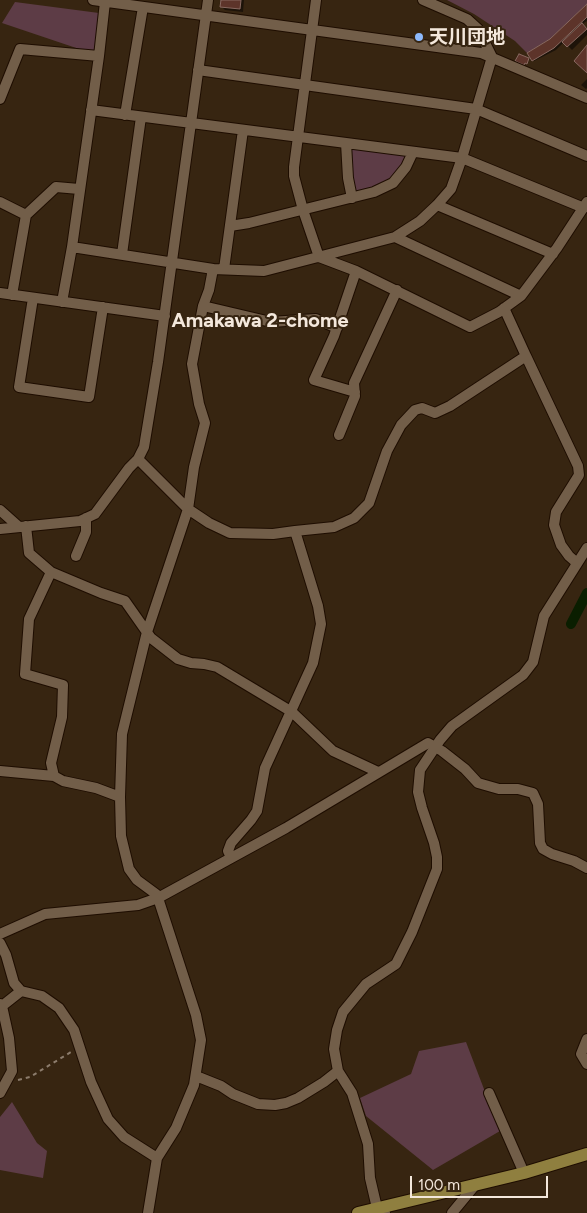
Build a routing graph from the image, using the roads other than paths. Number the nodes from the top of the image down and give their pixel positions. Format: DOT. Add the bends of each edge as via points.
graph roads {
  1 [pos="93,0"];
  2 [pos="208,0"];
  3 [pos="316,0"];
  4 [pos="423,0"];
  5 [pos="105,2"];
  6 [pos="143,7"];
  7 [pos="206,16"];
  8 [pos="312,30"];
  9 [pos="100,56"];
  10 [pos="492,57"];
  11 [pos="198,70"];
  12 [pos="304,86"];
  13 [pos="587,98"];
  14 [pos="0,99"];
  15 [pos="476,109"];
  16 [pos="91,110"];
  17 [pos="125,115"];
  18 [pos="141,117"];
  19 [pos="190,123"];
  20 [pos="243,130"];
  21 [pos="297,137"];
  22 [pos="346,143"];
  23 [pos="413,152"];
  24 [pos="587,156"];
  25 [pos="462,158"];
  26 [pos="80,189"];
  27 [pos="352,198"];
  28 [pos="0,202"];
  29 [pos="437,204"];
  30 [pos="585,205"];
  31 [pos="303,210"];
  32 [pos="26,215"];
  33 [pos="230,226"];
  34 [pos="395,237"];
  35 [pos="72,247"];
  36 [pos="122,254"];
  37 [pos="552,254"];
  38 [pos="319,257"];
  39 [pos="172,262"];
  40 [pos="213,268"];
  41 [pos="224,269"];
  42 [pos="356,271"];
  43 [pos="397,290"];
  44 [pos="0,293"];
  45 [pos="12,295"];
  46 [pos="521,296"];
  47 [pos="33,298"];
  48 [pos="62,302"];
  49 [pos="203,306"];
  50 [pos="103,308"];
  51 [pos="504,308"];
  52 [pos="165,316"];
  53 [pos="337,328"];
  54 [pos="526,356"];
  55 [pos="355,392"];
  56 [pos="339,435"];
  57 [pos="138,459"];
  58 [pos="188,509"];
  59 [pos="0,510"];
  60 [pos="86,518"];
  61 [pos="22,526"];
  62 [pos="0,529"];
  63 [pos="295,531"];
  64 [pos="587,548"];
  65 [pos="76,556"];
  66 [pos="577,563"];
  67 [pos="51,572"];
  68 [pos="147,632"];
  69 [pos="292,712"];
  70 [pos="436,747"];
  71 [pos="0,771"];
  72 [pos="378,772"];
  73 [pos="54,776"];
  74 [pos="120,797"];
  75 [pos="232,857"];
  76 [pos="587,868"];
  77 [pos="158,898"];
  78 [pos="0,934"];
  79 [pos="0,943"];
  80 [pos="22,992"];
  81 [pos="1,1005"];
  82 [pos="4,1038"];
  83 [pos="587,1039"];
  84 [pos="587,1064"];
  85 [pos="338,1071"];
  86 [pos="196,1076"];
  87 [pos="2,1088"];
  88 [pos="489,1093"];
  89 [pos="587,1154"];
  90 [pos="157,1158"];
  91 [pos="524,1172"];
  92 [pos="477,1183"];
  93 [pos="381,1210"];
  94 [pos="148,1213"];
  95 [pos="358,1213"];
  96 [pos="452,1213"];
  1 -- 5 [label="street"];
  2 -- 7 [label="street"];
  3 -- 8 [label="street"];
  4 -- 10 [label="street" via="467,19 478,28"];
  5 -- 6 [label="street"];
  5 -- 9 [label="street"];
  6 -- 7 [label="street"];
  6 -- 17 [label="street"];
  7 -- 8 [label="street"];
  7 -- 11 [label="street"];
  8 -- 10 [label="street"];
  8 -- 12 [label="street"];
  9 -- 14 [label="street" via="20,49"];
  9 -- 16 [label="street"];
  10 -- 13 [label="street"];
  10 -- 15 [label="street"];
  11 -- 12 [label="street"];
  11 -- 19 [label="street"];
  12 -- 15 [label="street"];
  12 -- 21 [label="street"];
  15 -- 24 [label="street"];
  15 -- 25 [label="street"];
  16 -- 17 [label="street"];
  16 -- 26 [label="street"];
  17 -- 18 [label="street"];
  18 -- 19 [label="street"];
  18 -- 36 [label="street"];
  19 -- 20 [label="street"];
  19 -- 39 [label="street"];
  20 -- 21 [label="street"];
  20 -- 33 [label="street"];
  21 -- 22 [label="street"];
  21 -- 31 [label="street" via="294,176"];
  22 -- 23 [label="street"];
  22 -- 27 [label="street"];
  23 -- 25 [label="street"];
  23 -- 27 [label="street" via="393,183"];
  25 -- 29 [label="street" via="450,189"];
  25 -- 30 [label="street"];
  26 -- 32 [label="street" via="56,186"];
  26 -- 35 [label="street"];
  27 -- 31 [label="street"];
  28 -- 32 [label="street"];
  29 -- 34 [label="street" via="420,221"];
  29 -- 37 [label="street"];
  30 -- 37 [label="street"];
  31 -- 33 [label="street"];
  31 -- 38 [label="street"];
  32 -- 45 [label="street"];
  33 -- 41 [label="street"];
  34 -- 38 [label="street"];
  34 -- 46 [label="street"];
  35 -- 36 [label="street"];
  35 -- 48 [label="street"];
  36 -- 39 [label="street"];
  37 -- 46 [label="street"];
  38 -- 41 [label="street" via="264,271"];
  38 -- 42 [label="street"];
  39 -- 40 [label="street"];
  39 -- 52 [label="street"];
  40 -- 41 [label="street"];
  40 -- 49 [label="street"];
  42 -- 43 [label="street"];
  42 -- 53 [label="street"];
  43 -- 51 [label="street" via="470,327"];
  43 -- 55 [label="street" via="354,383"];
  44 -- 45 [label="street"];
  45 -- 47 [label="street"];
  46 -- 51 [label="street"];
  47 -- 48 [label="street"];
  47 -- 50 [label="street" via="19,387 89,397"];
  48 -- 50 [label="street"];
  49 -- 53 [label="street" via="271,322 316,319"];
  49 -- 58 [label="street" via="192,364 205,424"];
  50 -- 52 [label="street"];
  51 -- 54 [label="street"];
  52 -- 57 [label="street" via="144,448"];
  53 -- 55 [label="street" via="314,380"];
  54 -- 63 [label="street" via="450,406 435,413 422,408 415,410 401,425 387,451 369,503 354,518 334,527"];
  54 -- 66 [label="street" via="578,466 579,474 556,512 554,525 561,545"];
  55 -- 56 [label="street"];
  57 -- 58 [label="street"];
  57 -- 60 [label="street" via="95,514"];
  58 -- 63 [label="street" via="230,533"];
  58 -- 68 [label="street"];
  59 -- 61 [label="street"];
  60 -- 61 [label="street"];
  60 -- 65 [label="street" via="86,532"];
  61 -- 62 [label="street"];
  61 -- 67 [label="street" via="28,553"];
  63 -- 69 [label="street" via="322,624 313,663"];
  64 -- 66 [label="street"];
  66 -- 70 [label="street" via="544,616 533,662 523,675 452,726"];
  67 -- 68 [label="street" via="125,601"];
  67 -- 73 [label="street" via="29,618 25,674 63,685 62,717 51,763"];
  68 -- 69 [label="street" via="178,659 217,667"];
  68 -- 74 [label="street" via="122,734"];
  69 -- 72 [label="street" via="333,751"];
  69 -- 75 [label="street" via="265,768 257,811 228,850"];
  70 -- 72 [label="street" via="428,743"];
  70 -- 76 [label="street" via="465,769 478,784 532,794 538,804 543,849"];
  70 -- 85 [label="street" via="420,770 418,792 434,843 437,869 396,964 366,984 343,1012 334,1049"];
  71 -- 73 [label="street"];
  72 -- 75 [label="street"];
  73 -- 74 [label="street"];
  74 -- 77 [label="street" via="121,836 129,869"];
  75 -- 77 [label="street"];
  77 -- 78 [label="street" via="138,905 45,914"];
  77 -- 86 [label="street" via="196,1014 201,1040"];
  79 -- 80 [label="street" via="14,983"];
  80 -- 81 [label="street"];
  80 -- 90 [label="street" via="42,996 60,1008 74,1030 91,1082 108,1119 124,1137"];
  81 -- 82 [label="street"];
  82 -- 87 [label="street" via="12,1071"];
  83 -- 84 [label="street" via="581,1054"];
  85 -- 86 [label="street" via="298,1098 274,1105 258,1104"];
  85 -- 93 [label="street" via="352,1093 368,1144 370,1178"];
  86 -- 90 [label="street" via="176,1128"];
  88 -- 91 [label="street"];
  89 -- 91 [label="main road"];
  90 -- 94 [label="street"];
  91 -- 92 [label="main road"];
  92 -- 93 [label="main road"];
  92 -- 96 [label="street"];
  93 -- 95 [label="main road"];
}
